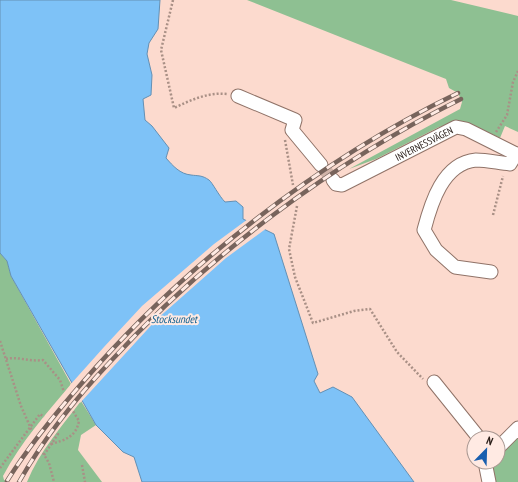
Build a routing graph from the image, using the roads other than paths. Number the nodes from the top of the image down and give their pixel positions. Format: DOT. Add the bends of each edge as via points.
graph roads {
  1 [pos="238,96"];
  2 [pos="517,155"];
  3 [pos="321,166"];
  4 [pos="333,180"];
  5 [pos="491,272"];
  6 [pos="434,382"];
  7 [pos="518,428"];
  8 [pos="473,430"];
  9 [pos="506,440"];
  10 [pos="487,470"];
  11 [pos="489,482"];
  1 -- 3 [label="street" via="295,120 292,130"];
  2 -- 4 [label="street, INVERNESSVÄGEN" via="466,129 456,127 342,185 336,184"];
  2 -- 5 [label="street" via="510,164 476,160 464,163 451,173 438,189 424,230 436,250 456,266"];
  6 -- 8 [label="street"];
  7 -- 9 [label="street"];
  10 -- 11 [label="street"];
}
